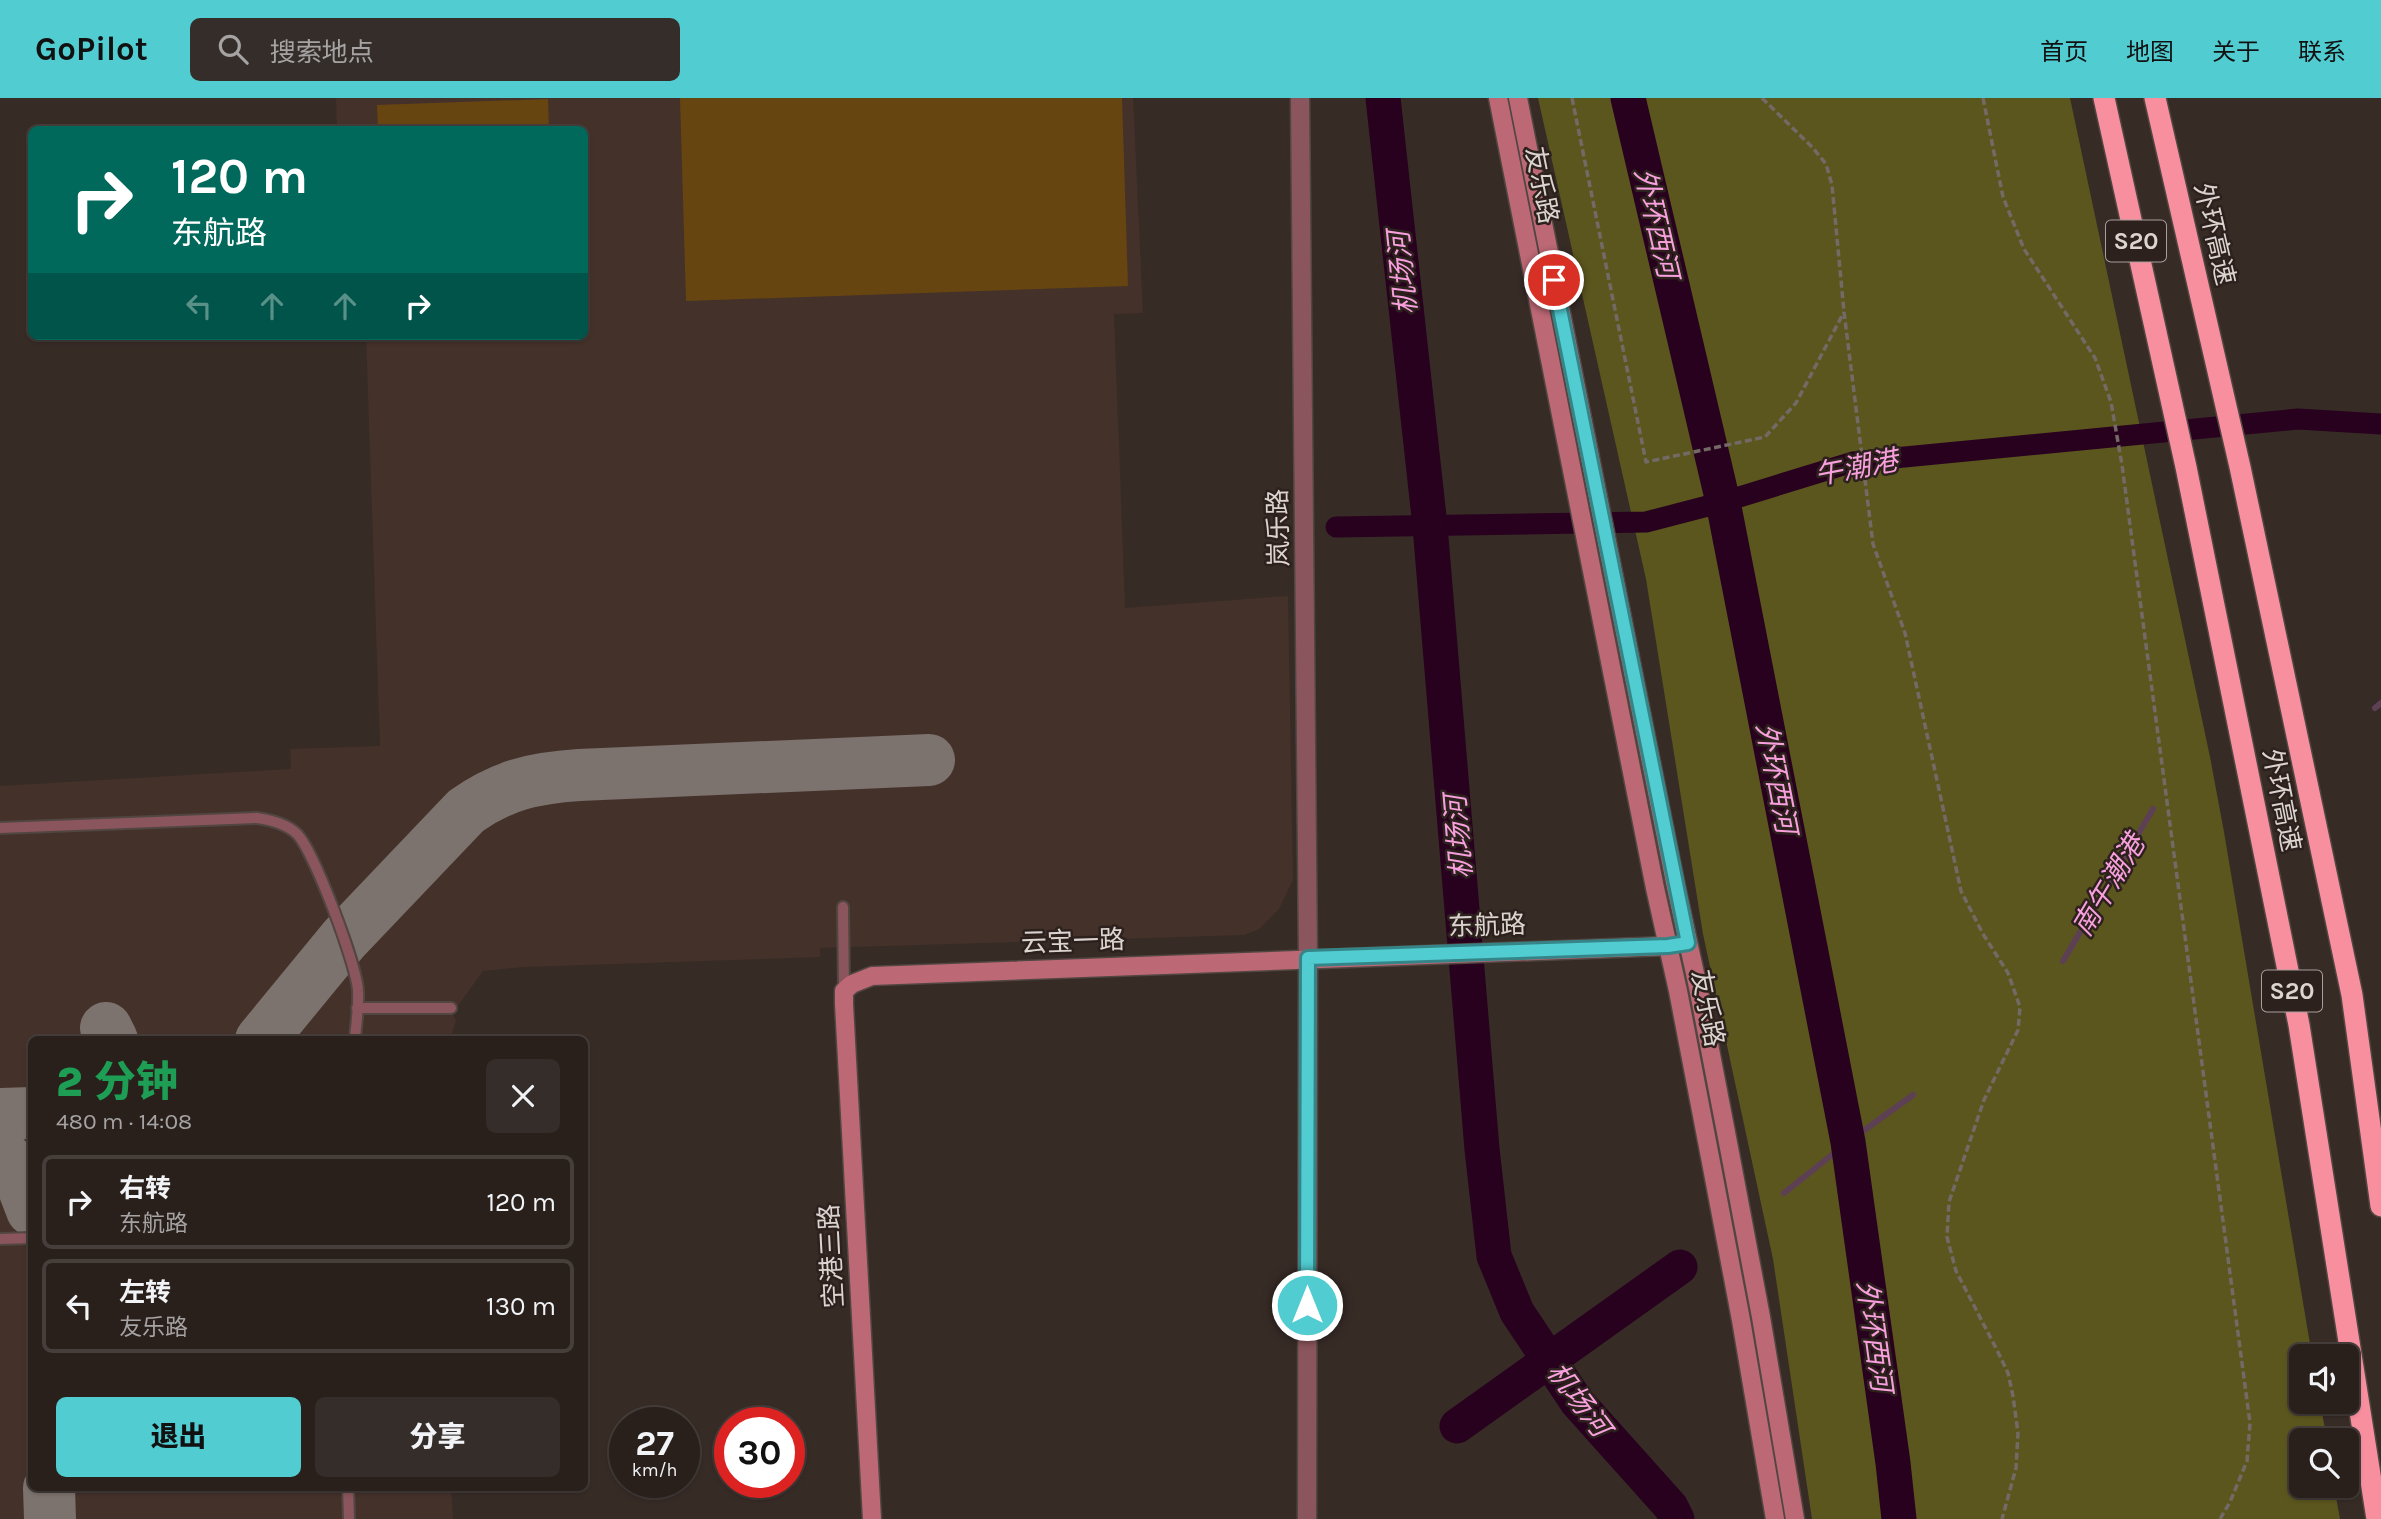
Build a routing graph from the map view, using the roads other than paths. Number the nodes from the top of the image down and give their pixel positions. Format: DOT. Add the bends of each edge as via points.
graph roads {
  1 [pos="1300,98"];
  2 [pos="1498,98"];
  3 [pos="1518,98"];
  4 [pos="2104,98"];
  5 [pos="2155,98"];
  6 [pos="0,828"];
  7 [pos="842,907"];
  8 [pos="1688,943"];
  9 [pos="1668,946"];
  10 [pos="1624,951"];
  11 [pos="1308,958"];
  12 [pos="844,991"];
  13 [pos="357,1008"];
  14 [pos="450,1008"];
  15 [pos="355,1036"];
  16 [pos="2381,1206"];
  17 [pos="28,1238"];
  18 [pos="0,1239"];
  19 [pos="348,1491"];
  20 [pos="349,1519"];
  21 [pos="872,1519"];
  22 [pos="1307,1519"];
  23 [pos="1775,1519"];
  24 [pos="1795,1519"];
  25 [pos="2377,1519"];
  1 -- 11 [label="street, 岚乐路"];
  2 -- 9 [label="main road, 友乐路"];
  3 -- 8 [label="main road, 友乐路"];
  4 -- 25 [label="highway, 外环高速 / S20" via="2186,467 2299,1025"];
  5 -- 16 [label="highway, 外环高速 / S20" via="2240,467 2352,995"];
  6 -- 13 [label="lane" via="257,818 281,824 296,834 316,869 353,964"];
  7 -- 12 [label="lane"];
  8 -- 9 [label="main road, 东航路"];
  8 -- 24 [label="main road, 友乐路" via="1756,1289"];
  9 -- 10 [label="main road, 东航路"];
  9 -- 11 [label="main road, 东航路"];
  9 -- 23 [label="main road, 友乐路"];
  11 -- 12 [label="main road, 云宝一路" via="872,975"];
  11 -- 22 [label="street, 岚乐路"];
  12 -- 21 [label="main road, 空港三路"];
  13 -- 14 [label="lane"];
  13 -- 15 [label="lane"];
  17 -- 18 [label="lane"];
  19 -- 20 [label="lane"];
}
